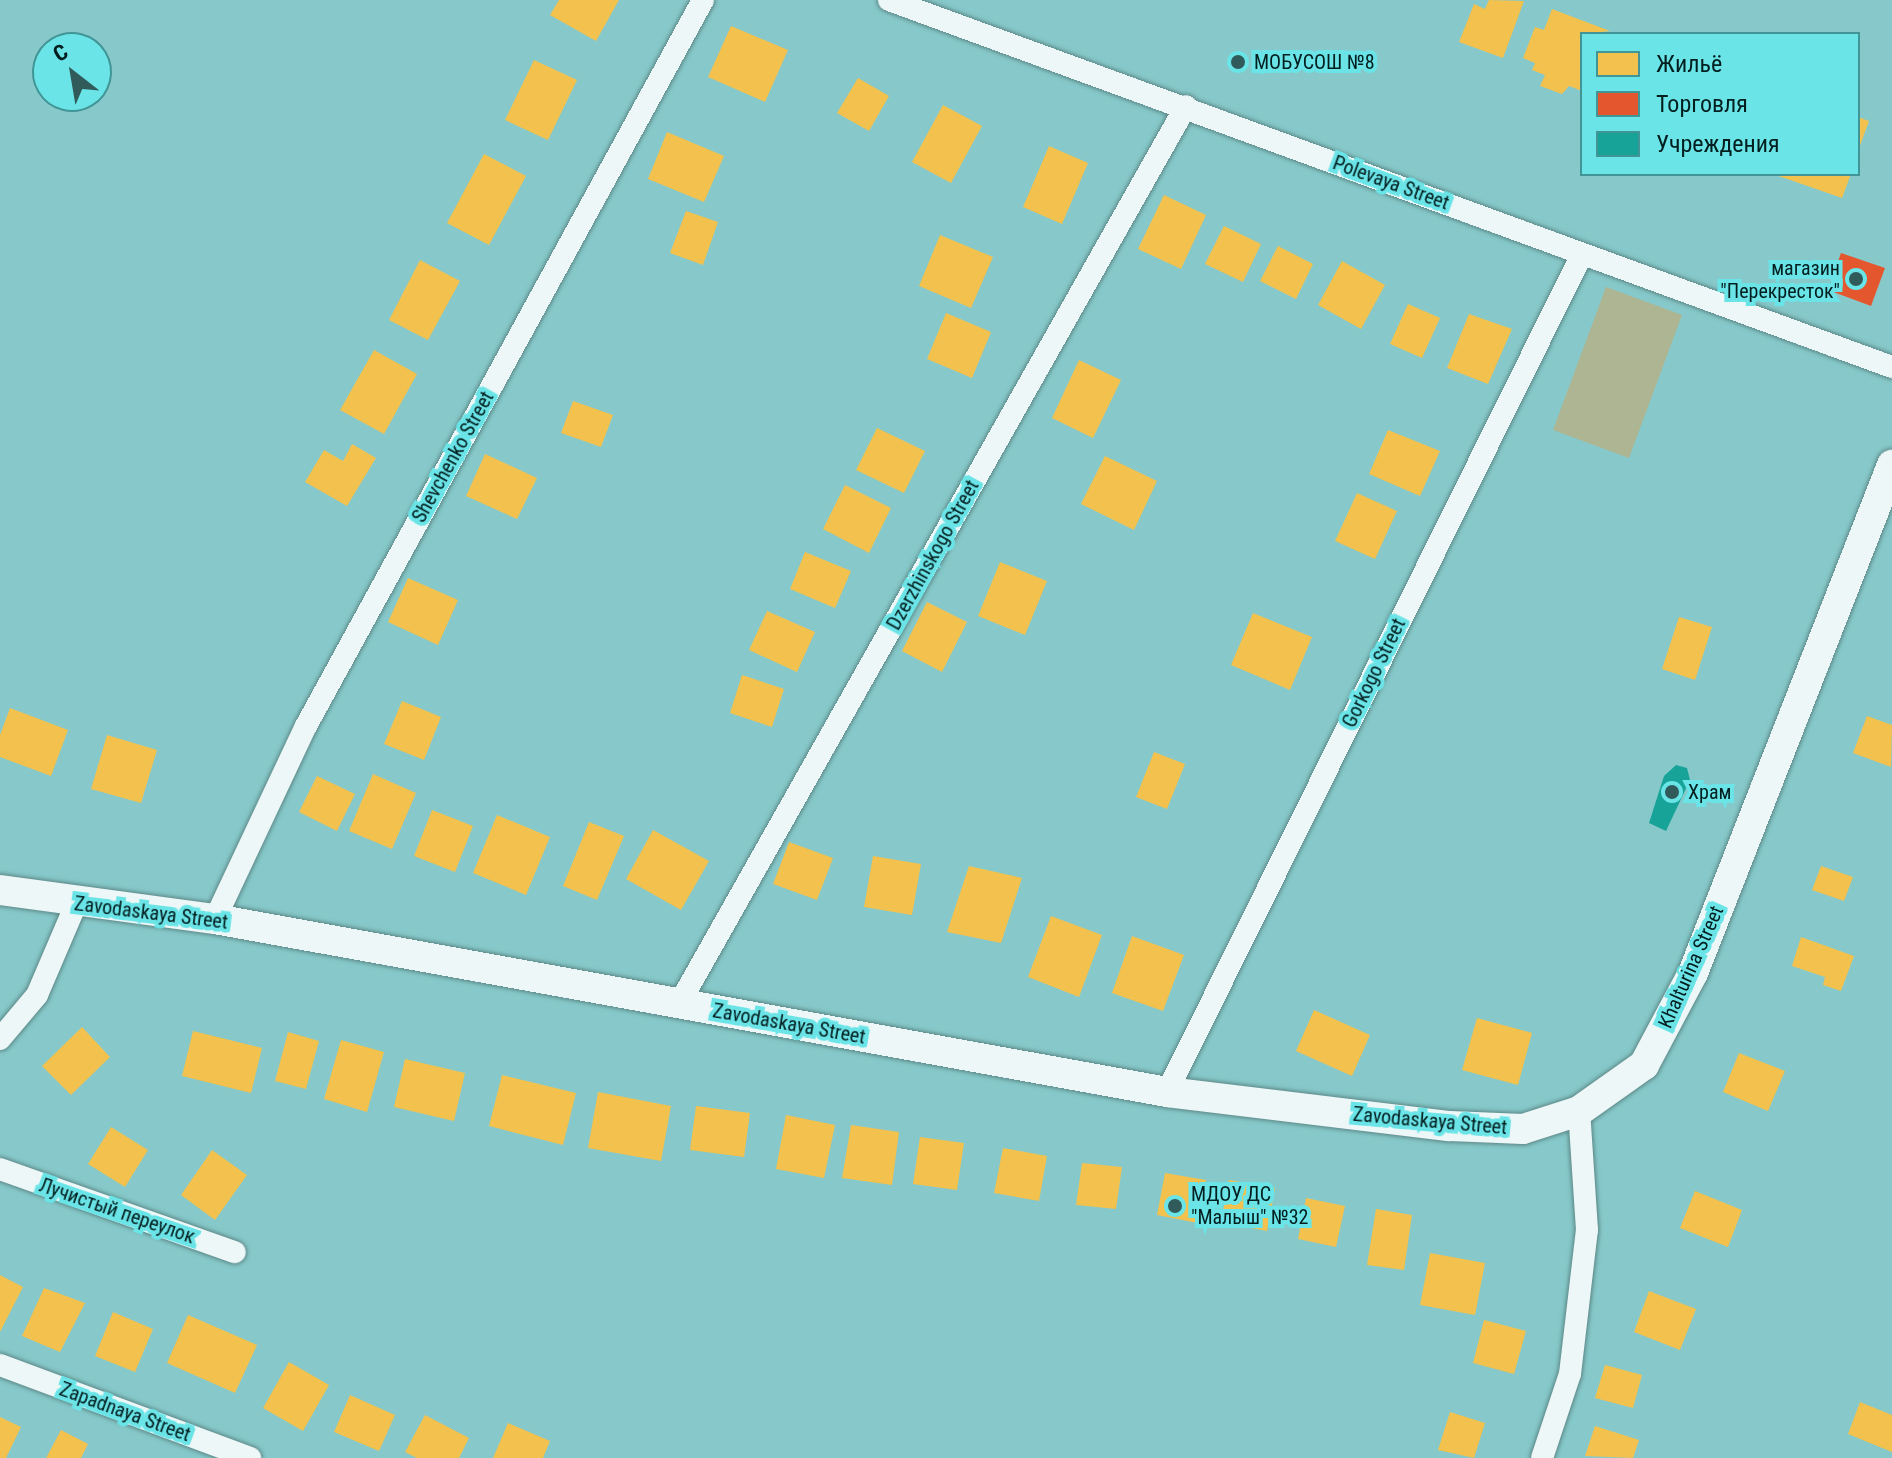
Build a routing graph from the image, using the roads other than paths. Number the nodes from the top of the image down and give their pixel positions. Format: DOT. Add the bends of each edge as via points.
graph roads {
  1 [pos="703,0"];
  2 [pos="889,0"];
  3 [pos="1186,106"];
  4 [pos="1582,254"];
  5 [pos="1892,367"];
  6 [pos="1892,465"];
  7 [pos="0,890"];
  8 [pos="76,904"];
  9 [pos="215,919"];
  10 [pos="679,1004"];
  11 [pos="0,1039"];
  12 [pos="1167,1092"];
  13 [pos="1579,1111"];
  14 [pos="0,1169"];
  15 [pos="235,1252"];
  16 [pos="0,1365"];
  17 [pos="250,1458"];
  18 [pos="1542,1458"];
  1 -- 9 [label="street, Shevchenko Street" via="306,726"];
  2 -- 3 [label="street, Polevaya Street"];
  3 -- 4 [label="street, Polevaya Street"];
  3 -- 10 [label="street, Dzerzhinskogo Street"];
  4 -- 5 [label="street, Polevaya Street"];
  4 -- 12 [label="street, Gorkogo Street"];
  6 -- 13 [label="main road, Khalturina Street" via="1693,973 1644,1065"];
  7 -- 8 [label="main road, Zavodaskaya Street"];
  8 -- 9 [label="main road, Zavodaskaya Street"];
  8 -- 11 [label="street" via="37,995"];
  9 -- 10 [label="main road, Zavodaskaya Street"];
  10 -- 12 [label="main road, Zavodaskaya Street"];
  12 -- 13 [label="main road, Zavodaskaya Street" via="1450,1126 1523,1129"];
  13 -- 18 [label="street" via="1587,1230 1570,1374"];
  14 -- 15 [label="street, Лучистый переулок"];
  16 -- 17 [label="street, Zapadnaya Street"];
}
